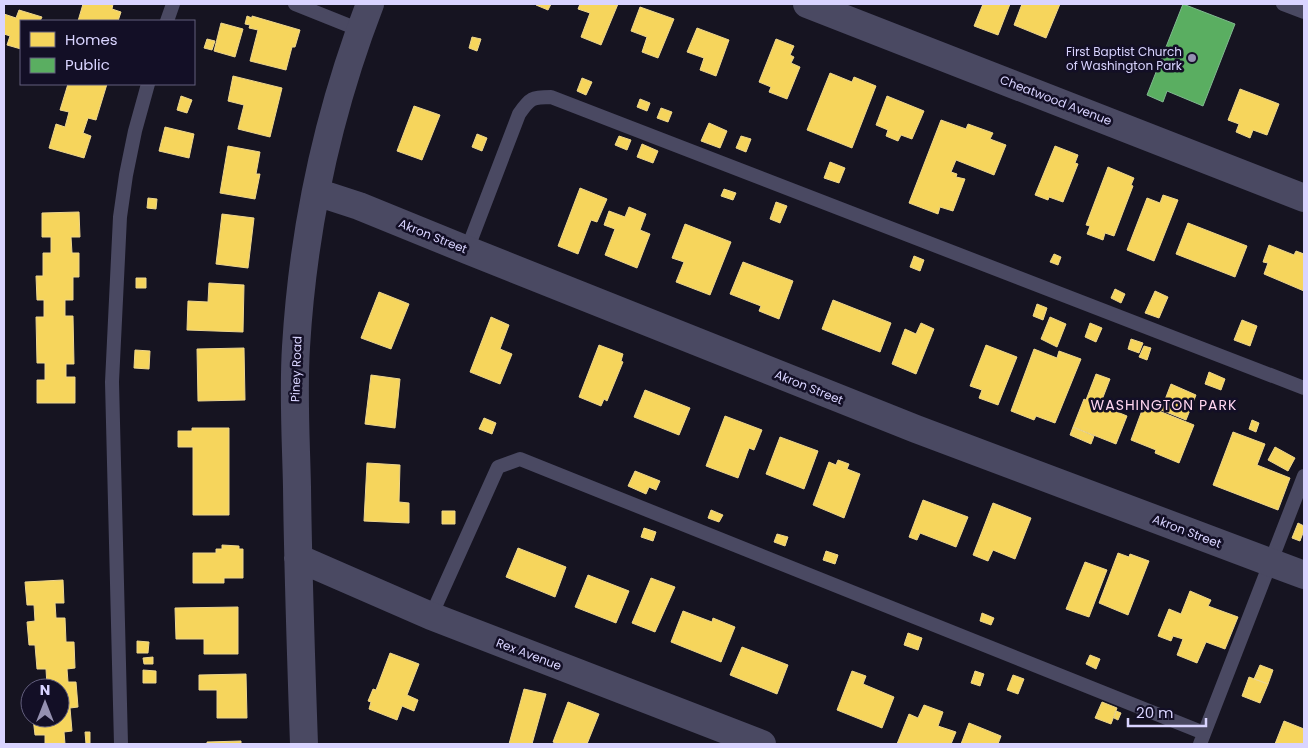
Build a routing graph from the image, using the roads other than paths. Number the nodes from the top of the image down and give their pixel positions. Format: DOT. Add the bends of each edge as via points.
graph roads {
  1 [pos="173,4"];
  2 [pos="294,4"];
  3 [pos="370,4"];
  4 [pos="807,4"];
  5 [pos="1283,4"];
  6 [pos="1304,12"];
  7 [pos="167,20"];
  8 [pos="360,30"];
  9 [pos="148,85"];
  10 [pos="316,192"];
  11 [pos="1304,198"];
  12 [pos="467,250"];
  13 [pos="1304,388"];
  14 [pos="1304,476"];
  15 [pos="298,558"];
  16 [pos="1270,562"];
  17 [pos="1304,575"];
  18 [pos="431,616"];
  19 [pos="1202,738"];
  20 [pos="121,744"];
  21 [pos="304,744"];
  22 [pos="762,744"];
  1 -- 7 [label="lane"];
  2 -- 8 [label="lane"];
  3 -- 8 [label="street, Piney Road"];
  4 -- 11 [label="street, Cheatwood Avenue"];
  5 -- 6 [label="lane"];
  8 -- 10 [label="street, Piney Road"];
  9 -- 20 [label="lane" via="135,131 120,217 112,382"];
  10 -- 12 [label="street, Akron Street" via="360,206"];
  10 -- 15 [label="street, Piney Road" via="296,348"];
  12 -- 13 [label="lane" via="519,114 527,102 537,97 551,97"];
  12 -- 16 [label="street, Akron Street" via="916,429"];
  14 -- 16 [label="lane"];
  15 -- 18 [label="street, Rex Avenue"];
  15 -- 21 [label="street, Piney Road"];
  16 -- 17 [label="street, Akron Street"];
  16 -- 19 [label="lane"];
  18 -- 19 [label="lane" via="498,467 520,460"];
  18 -- 22 [label="street, Rex Avenue"];
}
